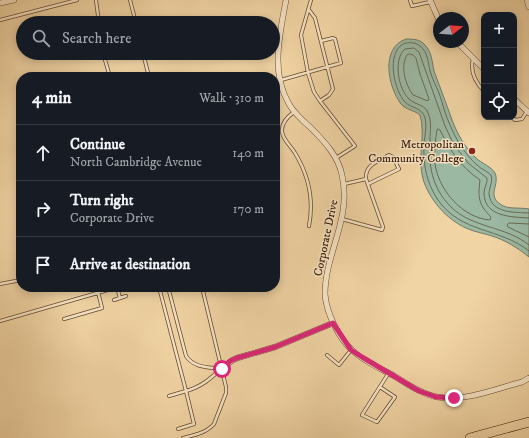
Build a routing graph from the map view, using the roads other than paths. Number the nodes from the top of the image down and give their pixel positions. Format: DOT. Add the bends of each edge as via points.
graph roads {
  1 [pos="14,0"];
  2 [pos="77,0"];
  3 [pos="96,0"];
  4 [pos="130,0"];
  5 [pos="286,0"];
  6 [pos="311,0"];
  7 [pos="410,0"];
  8 [pos="527,0"];
  9 [pos="430,1"];
  10 [pos="0,4"];
  11 [pos="529,7"];
  12 [pos="308,10"];
  13 [pos="435,12"];
  14 [pos="98,16"];
  15 [pos="134,16"];
  16 [pos="0,20"];
  17 [pos="280,34"];
  18 [pos="321,41"];
  19 [pos="463,48"];
  20 [pos="473,58"];
  21 [pos="105,60"];
  22 [pos="145,60"];
  23 [pos="278,60"];
  24 [pos="481,66"];
  25 [pos="327,68"];
  26 [pos="109,72"];
  27 [pos="148,72"];
  28 [pos="279,72"];
  29 [pos="308,73"];
  30 [pos="280,80"];
  31 [pos="481,88"];
  32 [pos="320,101"];
  33 [pos="517,102"];
  34 [pos="295,112"];
  35 [pos="528,112"];
  36 [pos="517,120"];
  37 [pos="336,158"];
  38 [pos="366,179"];
  39 [pos="344,184"];
  40 [pos="368,184"];
  41 [pos="342,219"];
  42 [pos="309,226"];
  43 [pos="16,281"];
  44 [pos="0,284"];
  45 [pos="98,292"];
  46 [pos="119,292"];
  47 [pos="160,292"];
  48 [pos="169,292"];
  49 [pos="203,292"];
  50 [pos="126,296"];
  51 [pos="120,298"];
  52 [pos="114,300"];
  53 [pos="64,319"];
  54 [pos="0,321"];
  55 [pos="333,323"];
  56 [pos="351,350"];
  57 [pos="326,356"];
  58 [pos="222,369"];
  59 [pos="389,373"];
  60 [pos="529,378"];
  61 [pos="380,387"];
  62 [pos="186,391"];
  63 [pos="169,396"];
  64 [pos="529,422"];
  65 [pos="178,429"];
  66 [pos="183,438"];
  67 [pos="470,438"];
  1 -- 10 [label="street"];
  2 -- 16 [label="lane"];
  3 -- 14 [label="lane"];
  4 -- 15 [label="lane"];
  5 -- 17 [label="street, Corporate Drive"];
  6 -- 12 [label="lane"];
  7 -- 9 [label="lane" via="412,6"];
  8 -- 11 [label="street"];
  9 -- 13 [label="street"];
  12 -- 18 [label="lane" via="315,18"];
  12 -- 29 [label="lane" via="302,35"];
  18 -- 25 [label="lane"];
  18 -- 25 [label="lane" via="335,39 341,63"];
  19 -- 20 [label="street"];
  20 -- 24 [label="street"];
  20 -- 31 [label="lane" via="474,77"];
  21 -- 26 [label="lane"];
  22 -- 27 [label="lane"];
  23 -- 28 [label="street, Corporate Drive"];
  25 -- 29 [label="lane"];
  25 -- 32 [label="lane" via="333,89"];
  29 -- 30 [label="lane"];
  29 -- 32 [label="lane"];
  30 -- 34 [label="street, Corporate Drive" via="284,95"];
  32 -- 37 [label="lane" via="355,146"];
  33 -- 35 [label="street"];
  34 -- 37 [label="street, Corporate Drive" via="328,146"];
  34 -- 42 [label="lane" via="284,121 282,132 308,178 312,202"];
  35 -- 36 [label="lane" via="522,120"];
  37 -- 39 [label="street, Corporate Drive"];
  38 -- 39 [label="lane"];
  38 -- 40 [label="lane"];
  38 -- 40 [label="lane" via="369,166 389,156 393,157 399,169"];
  39 -- 41 [label="street, Corporate Drive"];
  40 -- 41 [label="lane" via="382,230"];
  41 -- 55 [label="street, Corporate Drive" via="326,276 325,295"];
  43 -- 44 [label="lane"];
  45 -- 53 [label="lane" via="102,308"];
  45 -- 54 [label="lane"];
  46 -- 51 [label="lane"];
  47 -- 62 [label="lane"];
  48 -- 58 [label="lane" via="186,356 191,363"];
  49 -- 58 [label="lane"];
  50 -- 51 [label="lane"];
  51 -- 52 [label="lane"];
  55 -- 56 [label="street, Corporate Drive"];
  55 -- 58 [label="street" via="275,347 237,358"];
  56 -- 57 [label="lane" via="339,365"];
  56 -- 59 [label="street, Corporate Drive"];
  58 -- 62 [label="lane" via="199,388"];
  58 -- 66 [label="lane" via="226,394 214,424 201,434"];
  59 -- 60 [label="street, Corporate Drive" via="419,391 436,397 454,398 522,382"];
  59 -- 61 [label="lane"];
  61 -- 61 [label="lane" via="362,415 377,422 395,397"];
  62 -- 63 [label="lane"];
  62 -- 65 [label="lane" via="194,424"];
  64 -- 67 [label="highway"];
}
